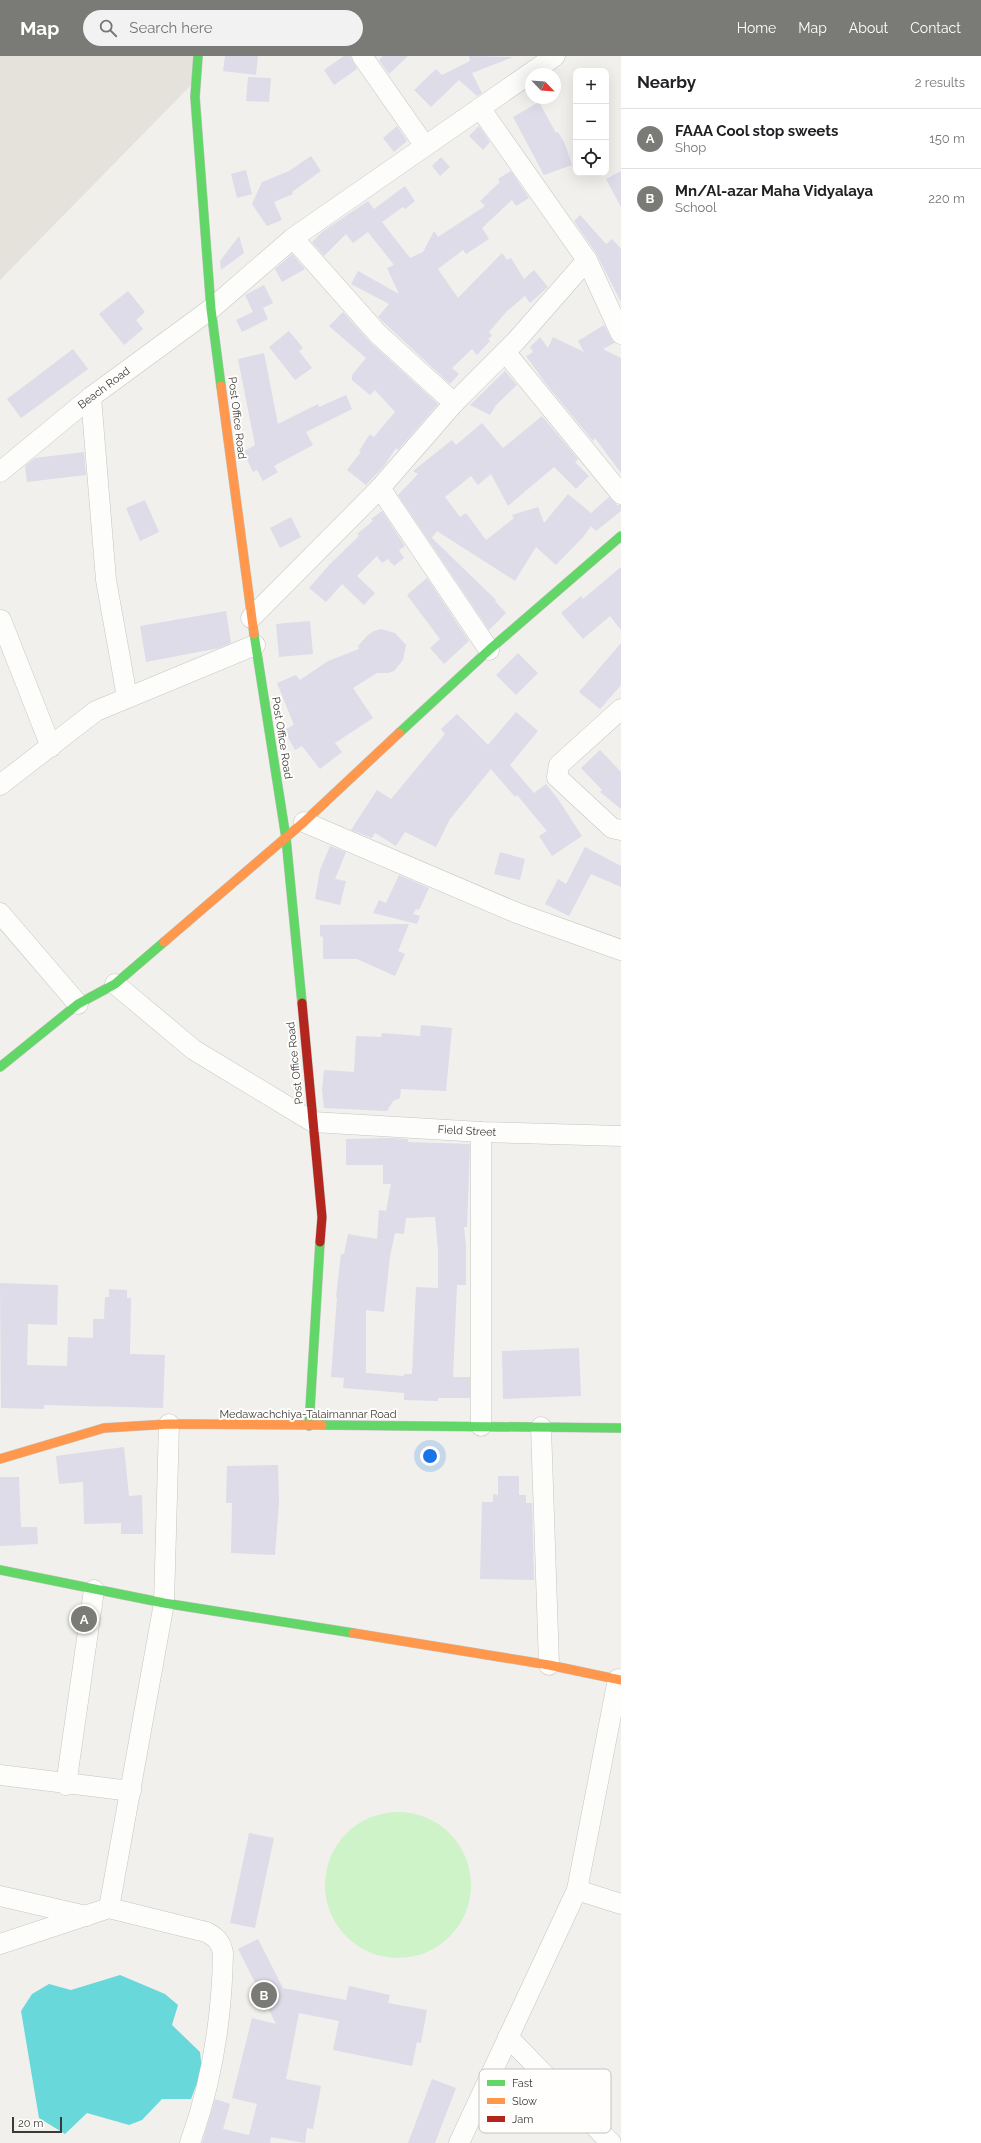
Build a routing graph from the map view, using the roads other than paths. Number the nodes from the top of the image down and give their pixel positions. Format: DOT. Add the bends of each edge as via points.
graph roads {
  1 [pos="198,56"];
  2 [pos="362,56"];
  3 [pos="555,56"];
  4 [pos="480,108"];
  5 [pos="425,146"];
  6 [pos="293,238"];
  7 [pos="587,260"];
  8 [pos="211,309"];
  9 [pos="621,334"];
  10 [pos="506,353"];
  11 [pos="91,397"];
  12 [pos="454,403"];
  13 [pos="0,472"];
  14 [pos="380,488"];
  15 [pos="621,494"];
  16 [pos="621,536"];
  17 [pos="251,618"];
  18 [pos="0,620"];
  19 [pos="254,645"];
  20 [pos="489,650"];
  21 [pos="127,697"];
  22 [pos="621,709"];
  23 [pos="51,747"];
  24 [pos="0,785"];
  25 [pos="304,822"];
  26 [pos="621,830"];
  27 [pos="286,838"];
  28 [pos="0,913"];
  29 [pos="621,950"];
  30 [pos="115,984"];
  31 [pos="78,1004"];
  32 [pos="0,1067"];
  33 [pos="313,1122"];
  34 [pos="481,1132"];
  35 [pos="621,1136"];
  36 [pos="169,1424"];
  37 [pos="308,1426"];
  38 [pos="481,1426"];
  39 [pos="541,1427"];
  40 [pos="621,1428"];
  41 [pos="0,1458"];
  42 [pos="0,1570"];
  43 [pos="94,1590"];
  44 [pos="164,1602"];
  45 [pos="549,1665"];
  46 [pos="619,1680"];
  47 [pos="0,1775"];
  48 [pos="66,1785"];
  49 [pos="131,1791"];
  50 [pos="577,1890"];
  51 [pos="0,1896"];
  52 [pos="621,1904"];
  53 [pos="109,1908"];
  54 [pos="86,1916"];
  55 [pos="0,1944"];
  56 [pos="508,2037"];
  57 [pos="493,2069"];
  58 [pos="539,2069"];
  59 [pos="479,2100"];
  60 [pos="601,2133"];
  61 [pos="190,2143"];
  62 [pos="459,2143"];
  63 [pos="611,2143"];
  1 -- 8 [label="main road, Post Office Road" via="195,97"];
  2 -- 5 [label="street"];
  3 -- 4 [label="street, Beach Road"];
  4 -- 5 [label="street, Beach Road"];
  4 -- 7 [label="street"];
  5 -- 6 [label="street, Beach Road"];
  6 -- 8 [label="street, Beach Road"];
  6 -- 12 [label="street" via="378,334"];
  7 -- 9 [label="street"];
  7 -- 10 [label="street"];
  8 -- 11 [label="street, Beach Road"];
  8 -- 17 [label="main road, Post Office Road"];
  10 -- 12 [label="street"];
  10 -- 15 [label="street"];
  11 -- 13 [label="street, Beach Road"];
  11 -- 21 [label="street" via="106,580"];
  12 -- 14 [label="street"];
  14 -- 17 [label="street"];
  14 -- 20 [label="street"];
  16 -- 20 [label="main road"];
  17 -- 19 [label="main road, Post Office Road"];
  18 -- 23 [label="street"];
  19 -- 21 [label="street"];
  19 -- 27 [label="main road, Post Office Road"];
  20 -- 25 [label="main road"];
  21 -- 23 [label="street" via="96,711"];
  22 -- 26 [label="street" via="559,765 557,777 612,828"];
  23 -- 24 [label="street"];
  25 -- 27 [label="main road"];
  25 -- 29 [label="street" via="517,912"];
  27 -- 30 [label="main road"];
  27 -- 33 [label="main road, Post Office Road"];
  28 -- 31 [label="street"];
  30 -- 31 [label="main road"];
  30 -- 33 [label="street" via="194,1050"];
  31 -- 32 [label="main road"];
  33 -- 34 [label="street, Field Street"];
  33 -- 37 [label="main road, Post Office Road" via="322,1217"];
  34 -- 35 [label="street, Field Street"];
  34 -- 38 [label="street"];
  36 -- 37 [label="main road, Medawachchiya-Talaimannar Road"];
  36 -- 41 [label="main road, Medawachchiya-Talaimannar Road" via="104,1428"];
  36 -- 44 [label="street"];
  37 -- 38 [label="main road, Medawachchiya-Talaimannar Road"];
  38 -- 39 [label="main road, Medawachchiya-Talaimannar Road"];
  39 -- 40 [label="main road, Medawachchiya-Talaimannar Road"];
  39 -- 45 [label="street"];
  42 -- 43 [label="main road"];
  43 -- 44 [label="main road"];
  43 -- 48 [label="street"];
  44 -- 45 [label="main road"];
  44 -- 49 [label="street"];
  45 -- 46 [label="main road"];
  46 -- 50 [label="street"];
  47 -- 48 [label="street"];
  48 -- 49 [label="street"];
  49 -- 53 [label="street"];
  50 -- 52 [label="street"];
  50 -- 56 [label="street"];
  51 -- 54 [label="street"];
  53 -- 54 [label="street"];
  53 -- 61 [label="street" via="206,1932 221,1944 223,1984 214,2054 201,2113"];
  54 -- 55 [label="street"];
  56 -- 57 [label="street"];
  56 -- 58 [label="street"];
  59 -- 62 [label="street"];
  60 -- 63 [label="street"];
}
